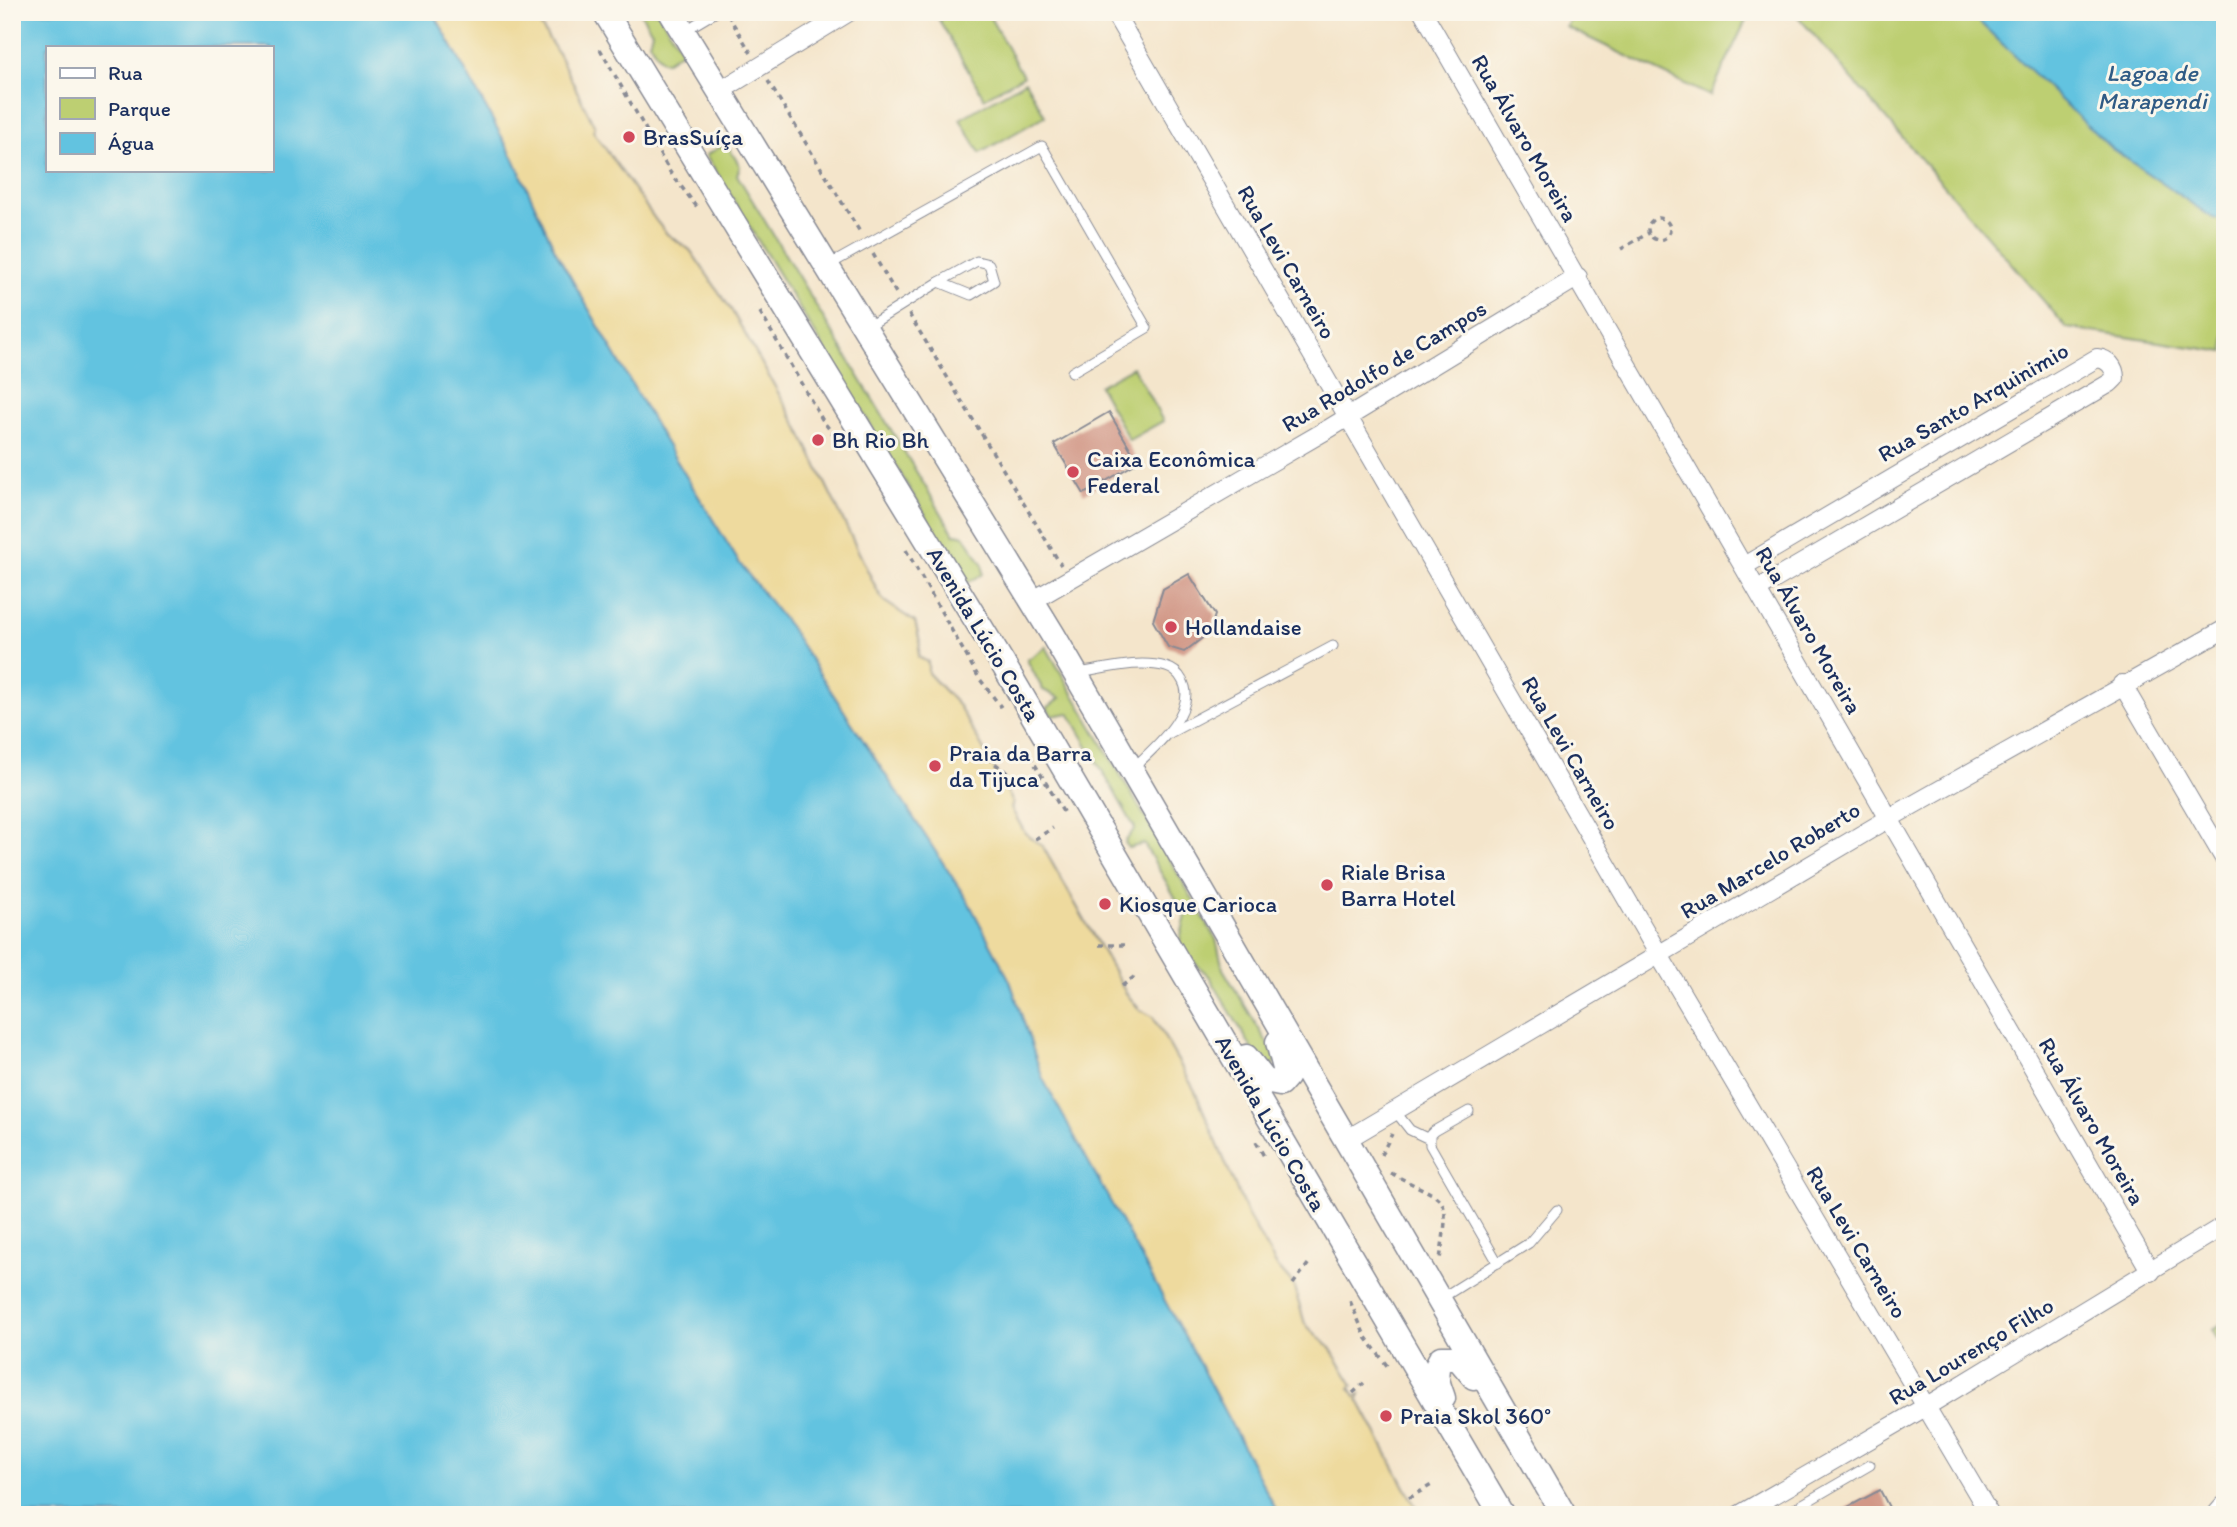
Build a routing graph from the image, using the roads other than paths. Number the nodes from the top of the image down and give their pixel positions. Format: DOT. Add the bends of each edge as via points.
graph roads {
  1 [pos="605,12"];
  2 [pos="716,12"];
  3 [pos="849,12"];
  4 [pos="1114,12"];
  5 [pos="1423,12"];
  6 [pos="677,22"];
  7 [pos="720,90"];
  8 [pos="827,266"];
  9 [pos="1578,277"];
  10 [pos="939,282"];
  11 [pos="865,328"];
  12 [pos="1072,372"];
  13 [pos="1348,417"];
  14 [pos="1744,566"];
  15 [pos="1758,589"];
  16 [pos="1032,601"];
  17 [pos="2225,629"];
  18 [pos="1333,646"];
  19 [pos="1074,674"];
  20 [pos="2122,684"];
  21 [pos="1168,734"];
  22 [pos="1131,771"];
  23 [pos="1888,819"];
  24 [pos="2225,860"];
  25 [pos="1659,954"];
  26 [pos="1258,986"];
  27 [pos="1199,1000"];
  28 [pos="1395,1111"];
  29 [pos="1469,1111"];
  30 [pos="1429,1139"];
  31 [pos="1344,1141"];
  32 [pos="1557,1210"];
  33 [pos="2225,1224"];
  34 [pos="1498,1263"];
  35 [pos="2151,1272"];
  36 [pos="1439,1300"];
  37 [pos="1927,1406"];
  38 [pos="1507,1419"];
  39 [pos="1461,1443"];
  40 [pos="1870,1465"];
  41 [pos="2225,1508"];
  42 [pos="1502,1515"];
  43 [pos="1564,1515"];
  44 [pos="1740,1515"];
  45 [pos="1784,1515"];
  46 [pos="1990,1515"];
  47 [pos="2219,1515"];
  1 -- 27 [label="main road, Avenida Lúcio Costa" via="1003,664"];
  2 -- 6 [label="lane"];
  3 -- 7 [label="street"];
  4 -- 13 [label="street, Rua Levi Carneiro"];
  5 -- 9 [label="street, Rua Álvaro Moreira"];
  6 -- 7 [label="main road"];
  7 -- 8 [label="main road"];
  8 -- 11 [label="main road"];
  8 -- 12 [label="lane" via="1042,146 1147,328"];
  9 -- 13 [label="street, Rua Rodolfo de Campos"];
  9 -- 14 [label="street, Rua Álvaro Moreira"];
  10 -- 10 [label="lane" via="971,296 994,281 993,271 989,264 977,261"];
  10 -- 11 [label="lane"];
  11 -- 16 [label="main road"];
  13 -- 16 [label="street, Rua Rodolfo de Campos"];
  13 -- 25 [label="street, Rua Levi Carneiro"];
  14 -- 15 [label="street, Rua Álvaro Moreira"];
  14 -- 15 [label="street, Rua Santo Arquinimio" via="2097,358 2112,366 2115,378 2110,383"];
  15 -- 23 [label="street, Rua Álvaro Moreira"];
  16 -- 19 [label="main road"];
  17 -- 20 [label="street, Rua Marcelo Roberto"];
  18 -- 21 [label="lane"];
  19 -- 21 [label="lane" via="1134,664 1167,667 1180,675 1187,687 1185,705"];
  19 -- 22 [label="main road"];
  20 -- 23 [label="street, Rua Marcelo Roberto"];
  20 -- 24 [label="street"];
  21 -- 22 [label="lane"];
  22 -- 26 [label="main road"];
  23 -- 25 [label="street, Rua Marcelo Roberto"];
  23 -- 35 [label="street, Rua Álvaro Moreira"];
  25 -- 28 [label="street, Rua Marcelo Roberto"];
  25 -- 37 [label="street, Rua Levi Carneiro"];
  26 -- 27 [label="main road" via="1287,1068 1280,1084 1265,1081"];
  26 -- 31 [label="main road"];
  27 -- 39 [label="main road, Avenida Lúcio Costa"];
  28 -- 30 [label="lane" via="1410,1130"];
  28 -- 31 [label="street, Rua Marcelo Roberto"];
  29 -- 30 [label="lane" via="1434,1131"];
  30 -- 34 [label="lane"];
  31 -- 36 [label="main road" via="1374,1166"];
  32 -- 34 [label="lane" via="1533,1240"];
  33 -- 35 [label="street, Rua Lourenço Filho"];
  34 -- 36 [label="lane"];
  35 -- 37 [label="street, Rua Lourenço Filho"];
  36 -- 38 [label="main road"];
  37 -- 44 [label="street, Rua Lourenço Filho"];
  37 -- 46 [label="street, Rua Levi Carneiro"];
  38 -- 39 [label="main road" via="1458,1358 1441,1357 1436,1378"];
  38 -- 43 [label="main road"];
  39 -- 42 [label="main road, Avenida Lúcio Costa"];
  40 -- 45 [label="lane"];
  41 -- 47 [label="street"];
}
